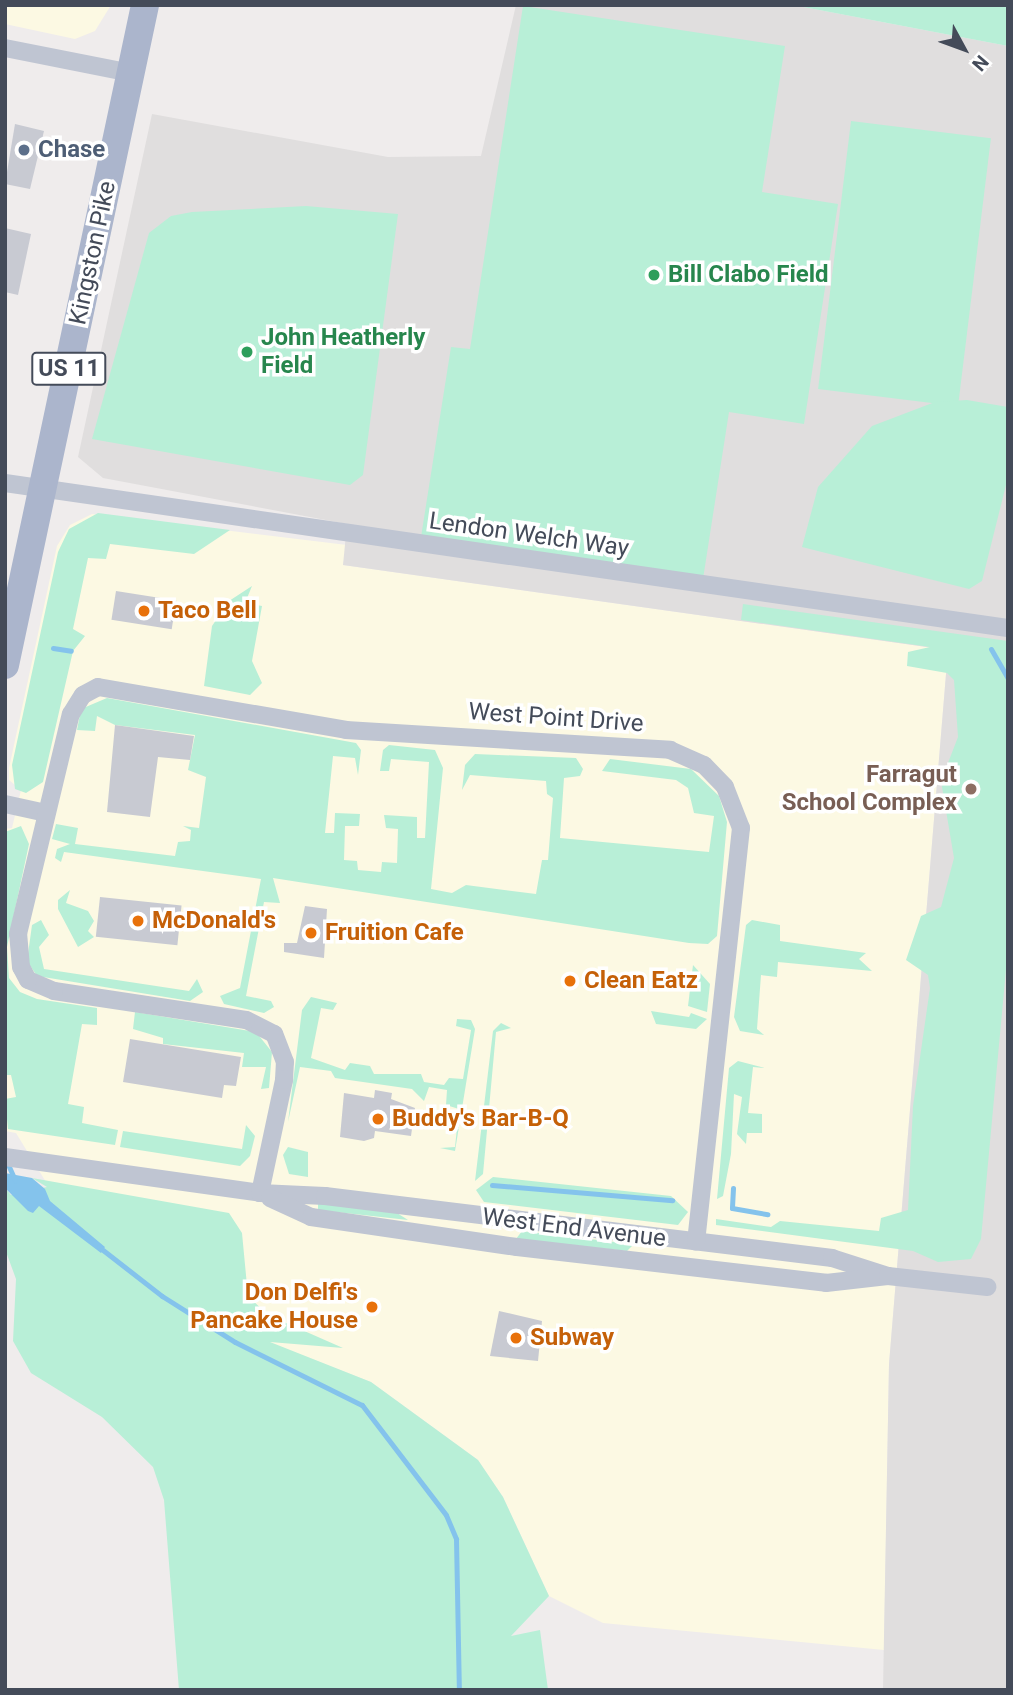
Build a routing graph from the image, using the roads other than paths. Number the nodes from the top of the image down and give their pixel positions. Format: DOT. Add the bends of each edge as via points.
graph roads {
  1 [pos="145,5"];
  2 [pos="5,48"];
  3 [pos="131,73"];
  4 [pos="5,483"];
  5 [pos="43,490"];
  6 [pos="1008,628"];
  7 [pos="5,665"];
  8 [pos="5,804"];
  9 [pos="46,813"];
  10 [pos="5,1157"];
  11 [pos="260,1194"];
  12 [pos="696,1242"];
  13 [pos="888,1276"];
  14 [pos="987,1287"];
  1 -- 3 [label="main road, Kingston Pike / US 11"];
  2 -- 3 [label="street"];
  3 -- 5 [label="main road, Kingston Pike / US 11"];
  4 -- 5 [label="street, Lendon Welch Way"];
  5 -- 6 [label="street, Lendon Welch Way"];
  5 -- 7 [label="main road, Kingston Pike / US 11"];
  8 -- 9 [label="street"];
  9 -- 11 [label="street" via="18,934 20,967 28,980 54,991 236,1018 274,1034 285,1062 284,1080"];
  9 -- 12 [label="street, West Point Drive" via="71,714 83,695 98,687 346,730 670,750 704,765 725,787 741,828"];
  10 -- 11 [label="street, West End Avenue"];
  11 -- 12 [label="street, West End Avenue" via="325,1196"];
  11 -- 13 [label="street, West End Avenue" via="311,1217 517,1247 826,1283"];
  12 -- 13 [label="street, West End Avenue" via="832,1258"];
  13 -- 14 [label="street, West End Avenue"];
}
